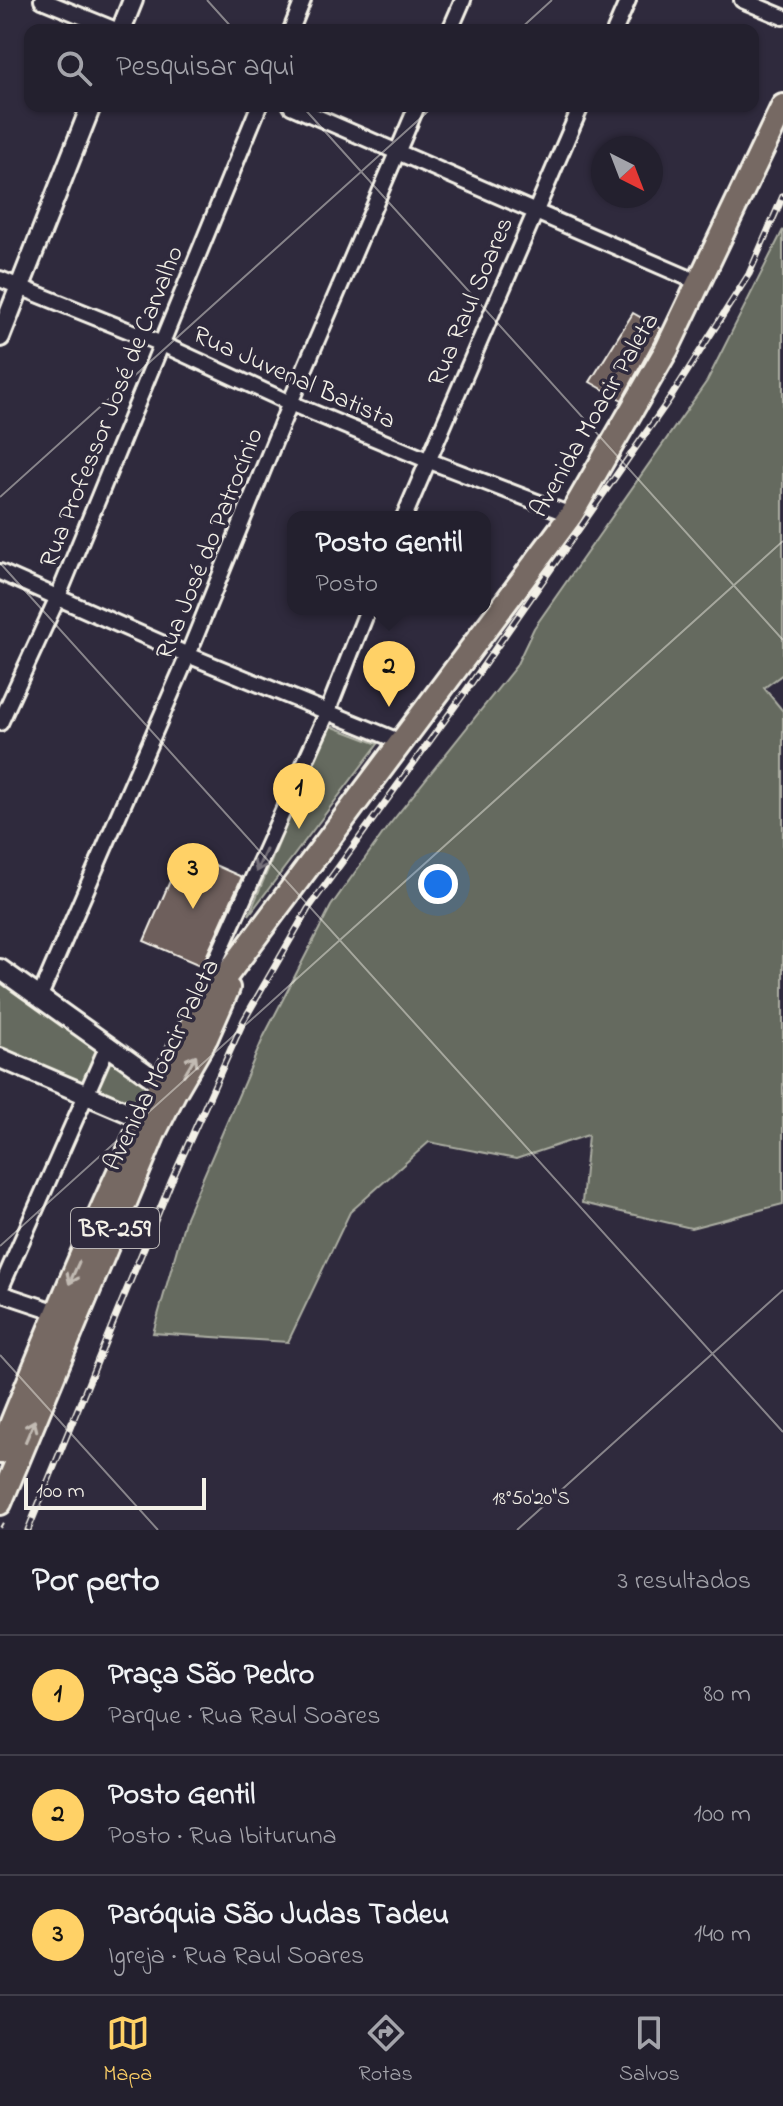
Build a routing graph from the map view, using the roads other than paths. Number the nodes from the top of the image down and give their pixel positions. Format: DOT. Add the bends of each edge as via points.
graph roads {
  1 [pos="42,0"];
  2 [pos="133,0"];
  3 [pos="303,0"];
  4 [pos="463,0"];
  5 [pos="628,0"];
  6 [pos="742,0"];
  7 [pos="783,17"];
  8 [pos="103,24"];
  9 [pos="121,24"];
  10 [pos="293,24"];
  11 [pos="453,24"];
  12 [pos="618,24"];
  13 [pos="783,106"];
  14 [pos="89,112"];
  15 [pos="257,112"];
  16 [pos="305,112"];
  17 [pos="414,112"];
  18 [pos="578,112"];
  19 [pos="397,152"];
  20 [pos="535,210"];
  21 [pos="0,279"];
  22 [pos="700,283"];
  23 [pos="20,288"];
  24 [pos="0,337"];
  25 [pos="162,344"];
  26 [pos="290,403"];
  27 [pos="427,460"];
  28 [pos="406,511"];
  29 [pos="571,515"];
  30 [pos="0,572"];
  31 [pos="57,599"];
  32 [pos="366,615"];
  33 [pos="188,655"];
  34 [pos="327,713"];
  35 [pos="0,723"];
  36 [pos="401,742"];
  37 [pos="241,958"];
  38 [pos="0,969"];
  39 [pos="40,996"];
  40 [pos="197,1015"];
  41 [pos="108,1045"];
  42 [pos="0,1058"];
  43 [pos="167,1088"];
  44 [pos="85,1094"];
  45 [pos="151,1122"];
  46 [pos="0,1291"];
  47 [pos="57,1312"];
  48 [pos="0,1452"];
  49 [pos="3,1510"];
  1 -- 8 [label="street"];
  2 -- 9 [label="street"];
  3 -- 10 [label="street"];
  4 -- 11 [label="street"];
  5 -- 12 [label="street"];
  6 -- 7 [label="street"];
  13 -- 22 [label="main road, Avenida Moacir Paleta / BR-259"];
  14 -- 23 [label="street"];
  15 -- 25 [label="street, Rua Professor José de Carvalho"];
  16 -- 19 [label="street"];
  17 -- 19 [label="street, Rua José do Patrocínio"];
  18 -- 20 [label="street, Rua Raul Soares"];
  19 -- 20 [label="street"];
  19 -- 26 [label="street, Rua José do Patrocínio"];
  20 -- 22 [label="street"];
  20 -- 27 [label="street, Rua Raul Soares"];
  21 -- 23 [label="street, Rua Juvenal Batista"];
  22 -- 29 [label="main road, Avenida Moacir Paleta / BR-259"];
  23 -- 24 [label="street"];
  23 -- 25 [label="street, Rua Juvenal Batista"];
  25 -- 26 [label="street, Rua Juvenal Batista"];
  25 -- 31 [label="street, Rua Professor José de Carvalho"];
  26 -- 27 [label="street, Rua Juvenal Batista"];
  26 -- 33 [label="street, Rua José do Patrocínio"];
  27 -- 28 [label="street, Rua Raul Soares"];
  27 -- 29 [label="street, Rua Juvenal Batista"];
  29 -- 36 [label="main road, Avenida Moacir Paleta / BR-259"];
  30 -- 31 [label="street"];
  31 -- 33 [label="street"];
  31 -- 35 [label="street, Rua Professor José de Carvalho"];
  32 -- 34 [label="street"];
  33 -- 34 [label="street"];
  33 -- 39 [label="street, Rua José do Patrocínio"];
  34 -- 36 [label="street"];
  34 -- 40 [label="street, one-way" via="212,969"];
  36 -- 37 [label="main road, Avenida Moacir Paleta / BR-259"];
  37 -- 40 [label="main road, Avenida Moacir Paleta / BR-259"];
  43 -- 37 [label="main road, Avenida Moacir Paleta / BR-259, one-way" via="206,1038"];
  38 -- 39 [label="street"];
  39 -- 41 [label="street"];
  40 -- 43 [label="main road, Avenida Moacir Paleta / BR-259"];
  41 -- 43 [label="street"];
  41 -- 44 [label="street"];
  42 -- 44 [label="street"];
  43 -- 45 [label="main road, Avenida Moacir Paleta / BR-259"];
  44 -- 45 [label="street"];
  44 -- 46 [label="street"];
  45 -- 47 [label="main road, Avenida Moacir Paleta / BR-259, one-way"];
  49 -- 45 [label="main road, Avenida Moacir Paleta / BR-259, one-way"];
  46 -- 47 [label="street"];
  47 -- 48 [label="main road, Avenida Moacir Paleta / BR-259"];
}
